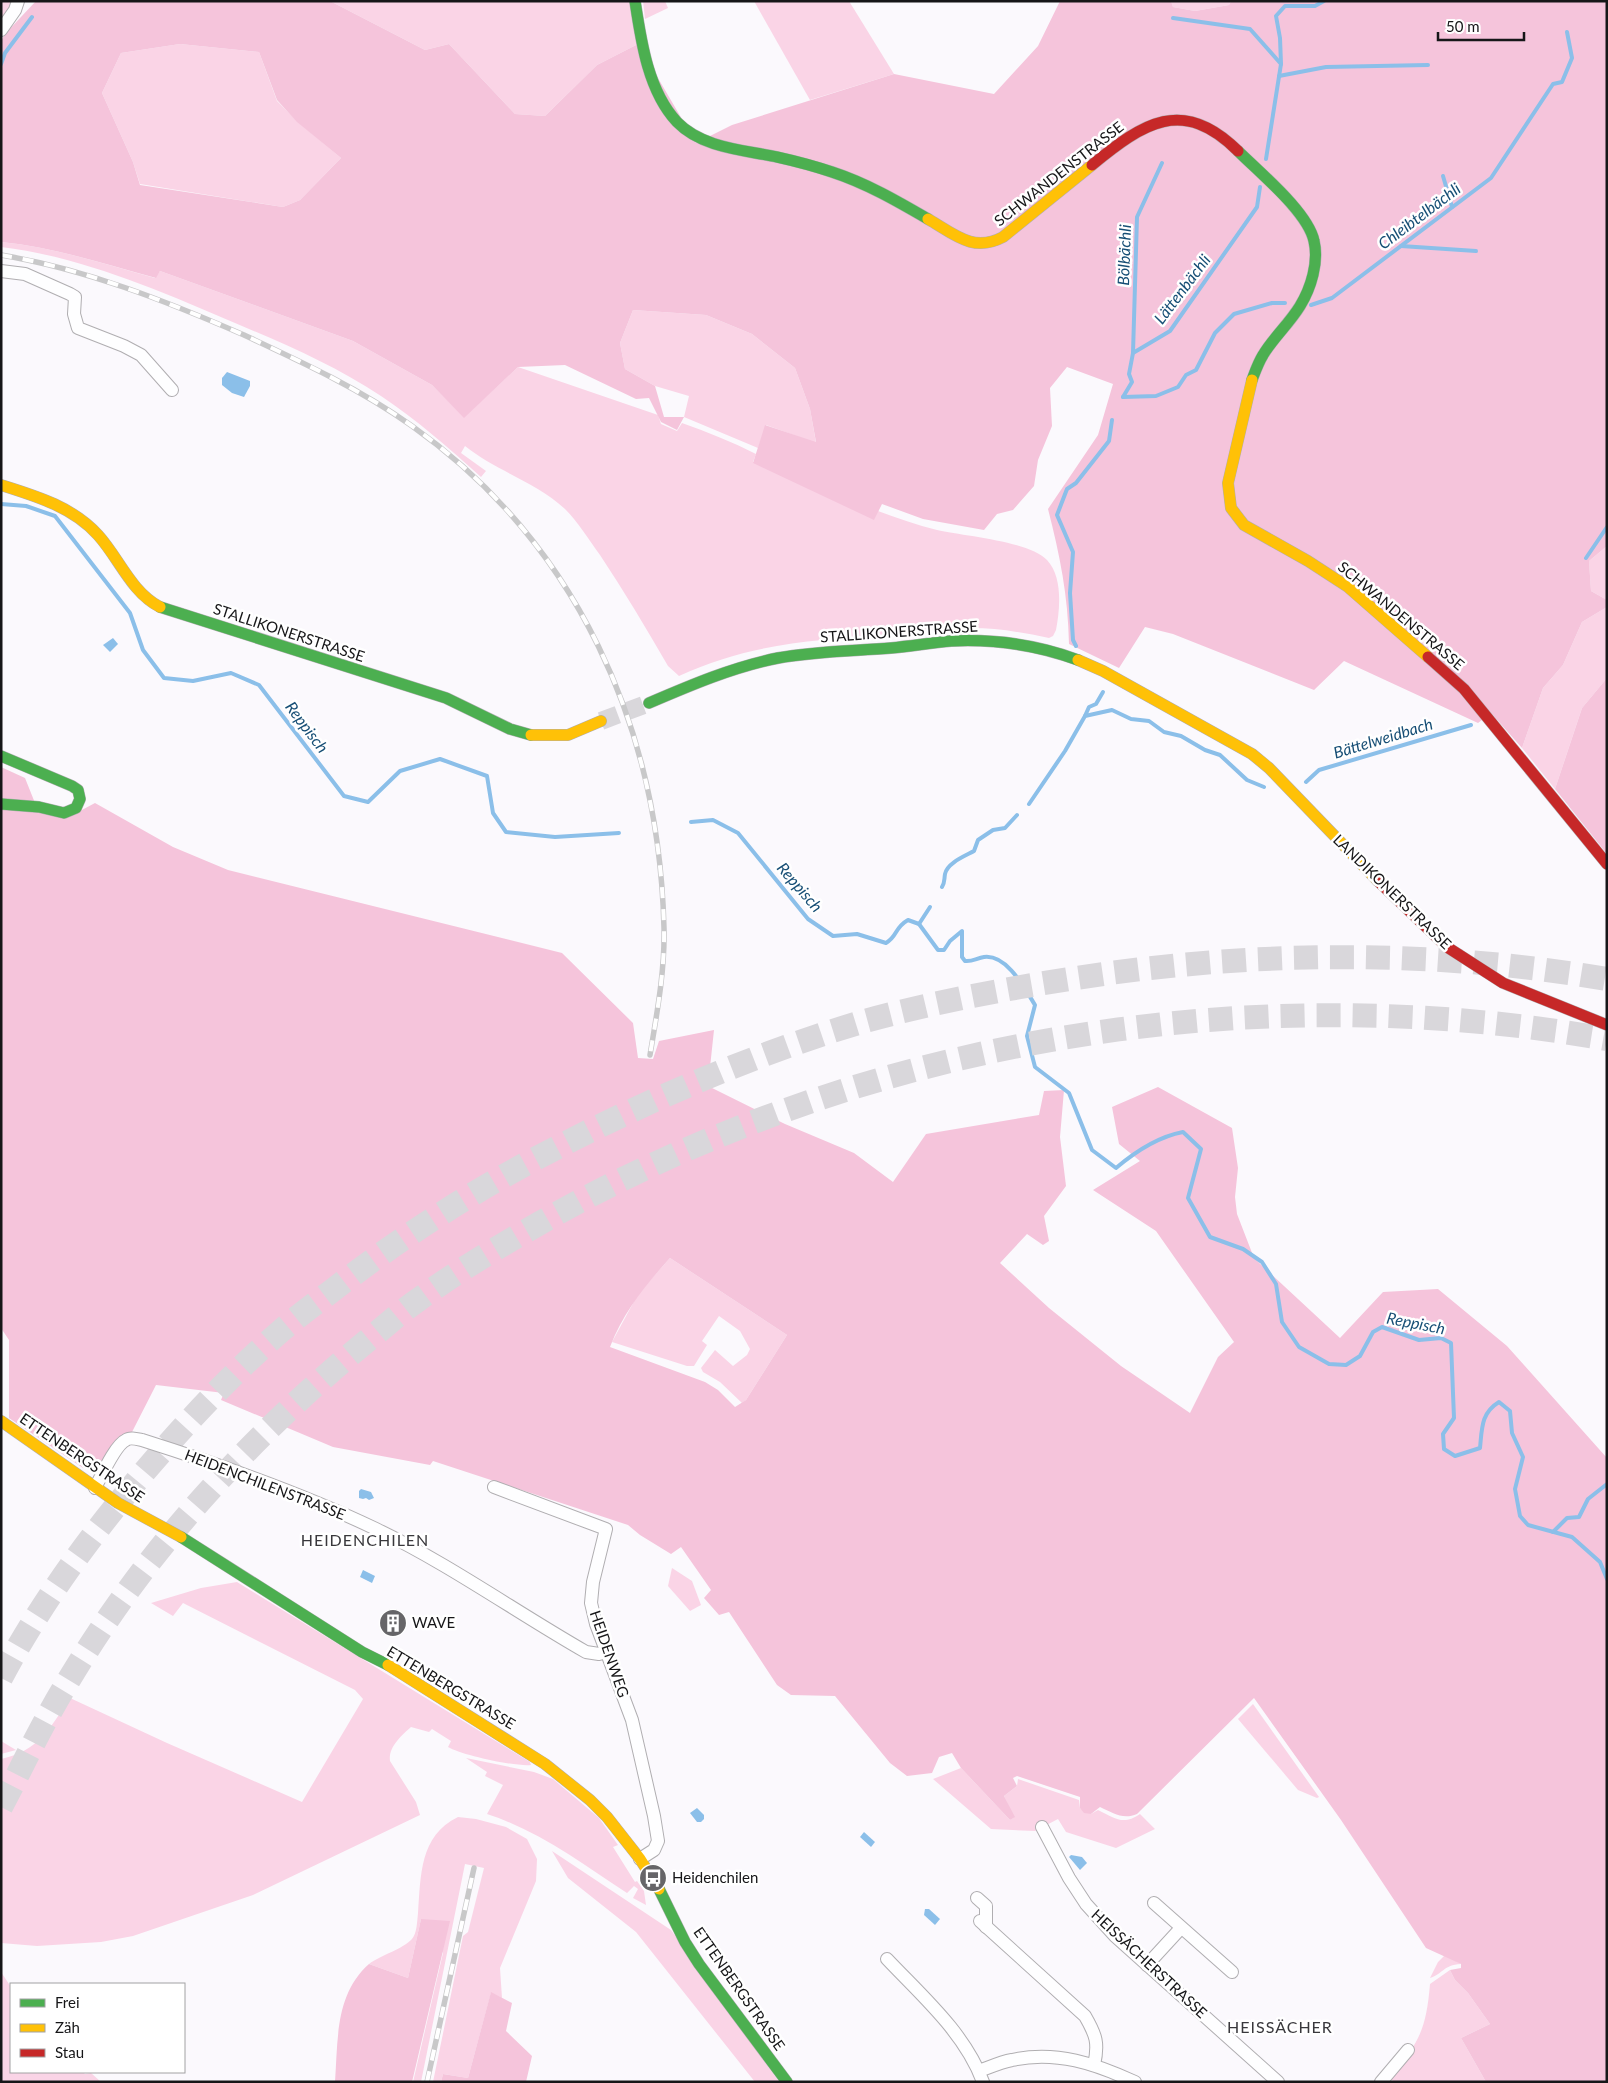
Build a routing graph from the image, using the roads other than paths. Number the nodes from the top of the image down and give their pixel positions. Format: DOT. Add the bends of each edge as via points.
graph roads {
  1 [pos="18,1"];
  2 [pos="636,1"];
  3 [pos="1,30"];
  4 [pos="1,271"];
  5 [pos="172,390"];
  6 [pos="1,485"];
  7 [pos="649,703"];
  8 [pos="601,721"];
  9 [pos="1252,754"];
  10 [pos="1,756"];
  11 [pos="1,804"];
  12 [pos="1607,864"];
  13 [pos="1607,1025"];
  14 [pos="1,1421"];
  15 [pos="494,1487"];
  16 [pos="95,1488"];
  17 [pos="607,1652"];
  18 [pos="1042,1827"];
  19 [pos="640,1859"];
  20 [pos="977,1898"];
  21 [pos="1154,1903"];
  22 [pos="1181,1928"];
  23 [pos="887,1959"];
  24 [pos="1147,1965"];
  25 [pos="1232,1972"];
  26 [pos="1408,2050"];
  27 [pos="1094,2065"];
  28 [pos="981,2076"];
  29 [pos="787,2082"];
  30 [pos="1135,2082"];
  31 [pos="1278,2082"];
  32 [pos="1380,2082"];
  1 -- 3 [label="street"];
  2 -- 12 [label="street, SCHWANDENSTRASSE" via="659,96 679,124 708,142 782,158 846,177 884,193 976,244 988,244 1003,237 1106,153 1148,126 1182,119 1204,125 1222,136 1295,208 1311,234 1315,250 1314,271 1307,293 1262,356 1249,386 1228,483 1231,508 1244,525 1342,582 1464,689"];
  4 -- 5 [label="street" via="25,274 75,297 74,314 78,328 141,354"];
  6 -- 8 [label="street, STALLIKONERSTRASSE" via="78,516 93,529 143,593 153,602 176,613 446,698 510,731 528,736 572,734"];
  7 -- 9 [label="street, STALLIKONERSTRASSE" via="716,675 784,657 937,642 1014,644 1038,647 1082,660"];
  9 -- 13 [label="street, LANDIKONERSTRASSE" via="1357,862 1447,947 1503,983"];
  10 -- 11 [label="street" via="72,786 81,798 76,808 64,813"];
  14 -- 16 [label="street, ETTENBERGSTRASSE"];
  15 -- 17 [label="street, HEIDENWEG" via="606,1529 591,1603"];
  16 -- 17 [label="street, HEIDENCHILENSTRASSE" via="119,1446 126,1440 135,1438 191,1455 376,1529 586,1652"];
  16 -- 19 [label="street, ETTENBERGSTRASSE" via="178,1535 545,1764 607,1817"];
  17 -- 19 [label="street, HEIDENWEG" via="632,1720 658,1841 654,1850"];
  18 -- 24 [label="street, HEISSÄCHERSTRASSE" via="1068,1878 1086,1904"];
  19 -- 29 [label="street, ETTENBERGSTRASSE" via="699,1964"];
  20 -- 27 [label="street" via="986,1906 983,1924 1085,2016 1095,2033 1098,2048"];
  21 -- 22 [label="street"];
  22 -- 24 [label="street"];
  22 -- 25 [label="street"];
  23 -- 28 [label="street" via="948,2023"];
  24 -- 31 [label="street, HEISSÄCHERSTRASSE"];
  26 -- 32 [label="street"];
  27 -- 28 [label="street" via="1066,2058 1038,2057 1011,2060"];
  27 -- 30 [label="street"];
}
